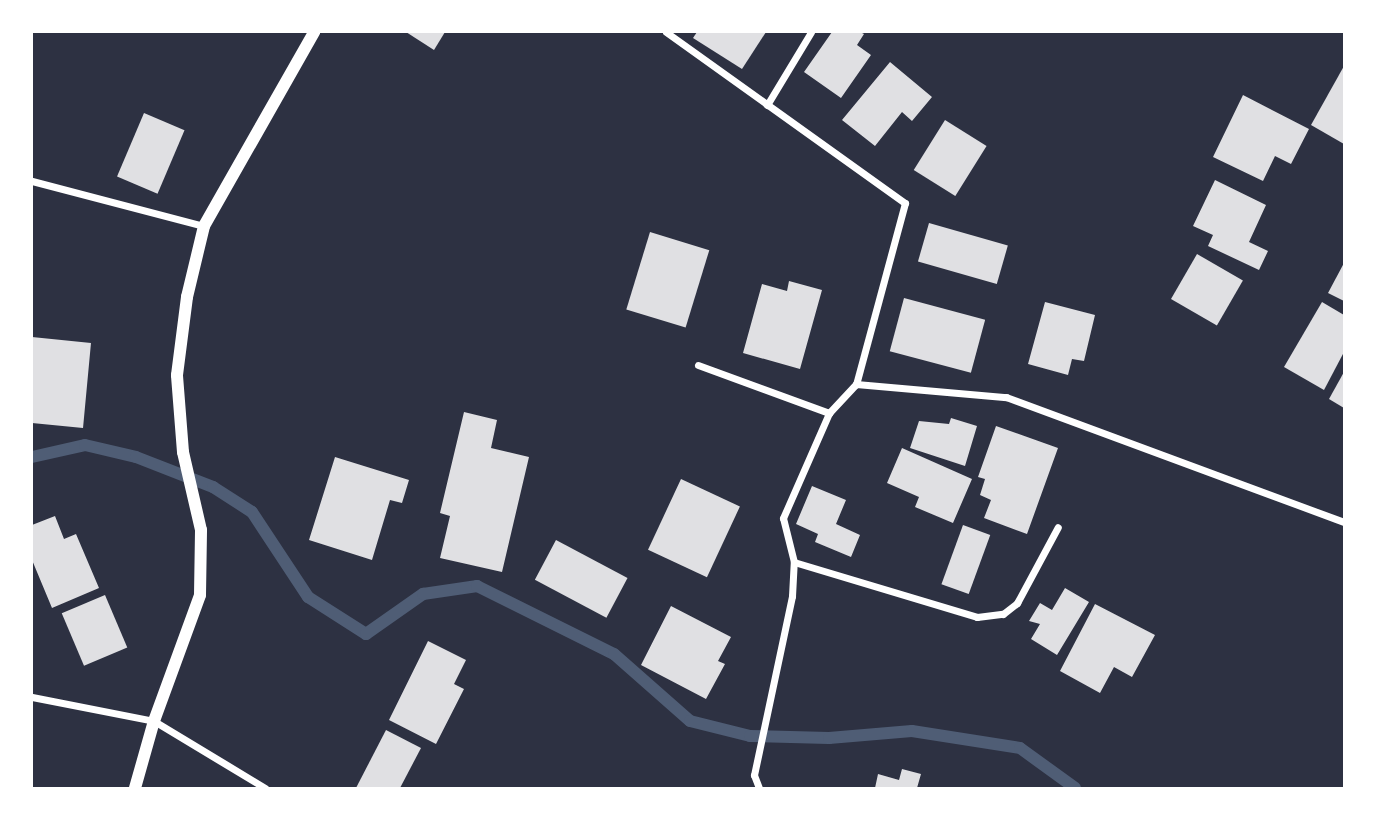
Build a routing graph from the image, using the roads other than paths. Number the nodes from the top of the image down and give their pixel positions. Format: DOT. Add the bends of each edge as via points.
graph roads {
  1 [pos="314,32"];
  2 [pos="666,32"];
  3 [pos="811,32"];
  4 [pos="767,104"];
  5 [pos="32,181"];
  6 [pos="204,226"];
  7 [pos="698,365"];
  8 [pos="856,384"];
  9 [pos="829,413"];
  10 [pos="1345,522"];
  11 [pos="1058,527"];
  12 [pos="794,562"];
  13 [pos="32,696"];
  14 [pos="154,721"];
  15 [pos="135,789"];
  16 [pos="265,789"];
  17 [pos="759,789"];
  1 -- 6 [label="street"];
  2 -- 4 [label="street"];
  3 -- 4 [label="street"];
  4 -- 8 [label="street" via="905,203"];
  5 -- 6 [label="street"];
  6 -- 14 [label="street" via="187,298 177,375 183,452 201,530 200,595"];
  7 -- 9 [label="street"];
  8 -- 9 [label="street"];
  8 -- 10 [label="street" via="1006,397"];
  9 -- 12 [label="street" via="783,518"];
  11 -- 12 [label="street" via="1017,603 1003,614 976,617"];
  12 -- 17 [label="street" via="792,596 754,775"];
  13 -- 14 [label="street"];
  14 -- 15 [label="street"];
  14 -- 16 [label="street"];
}
